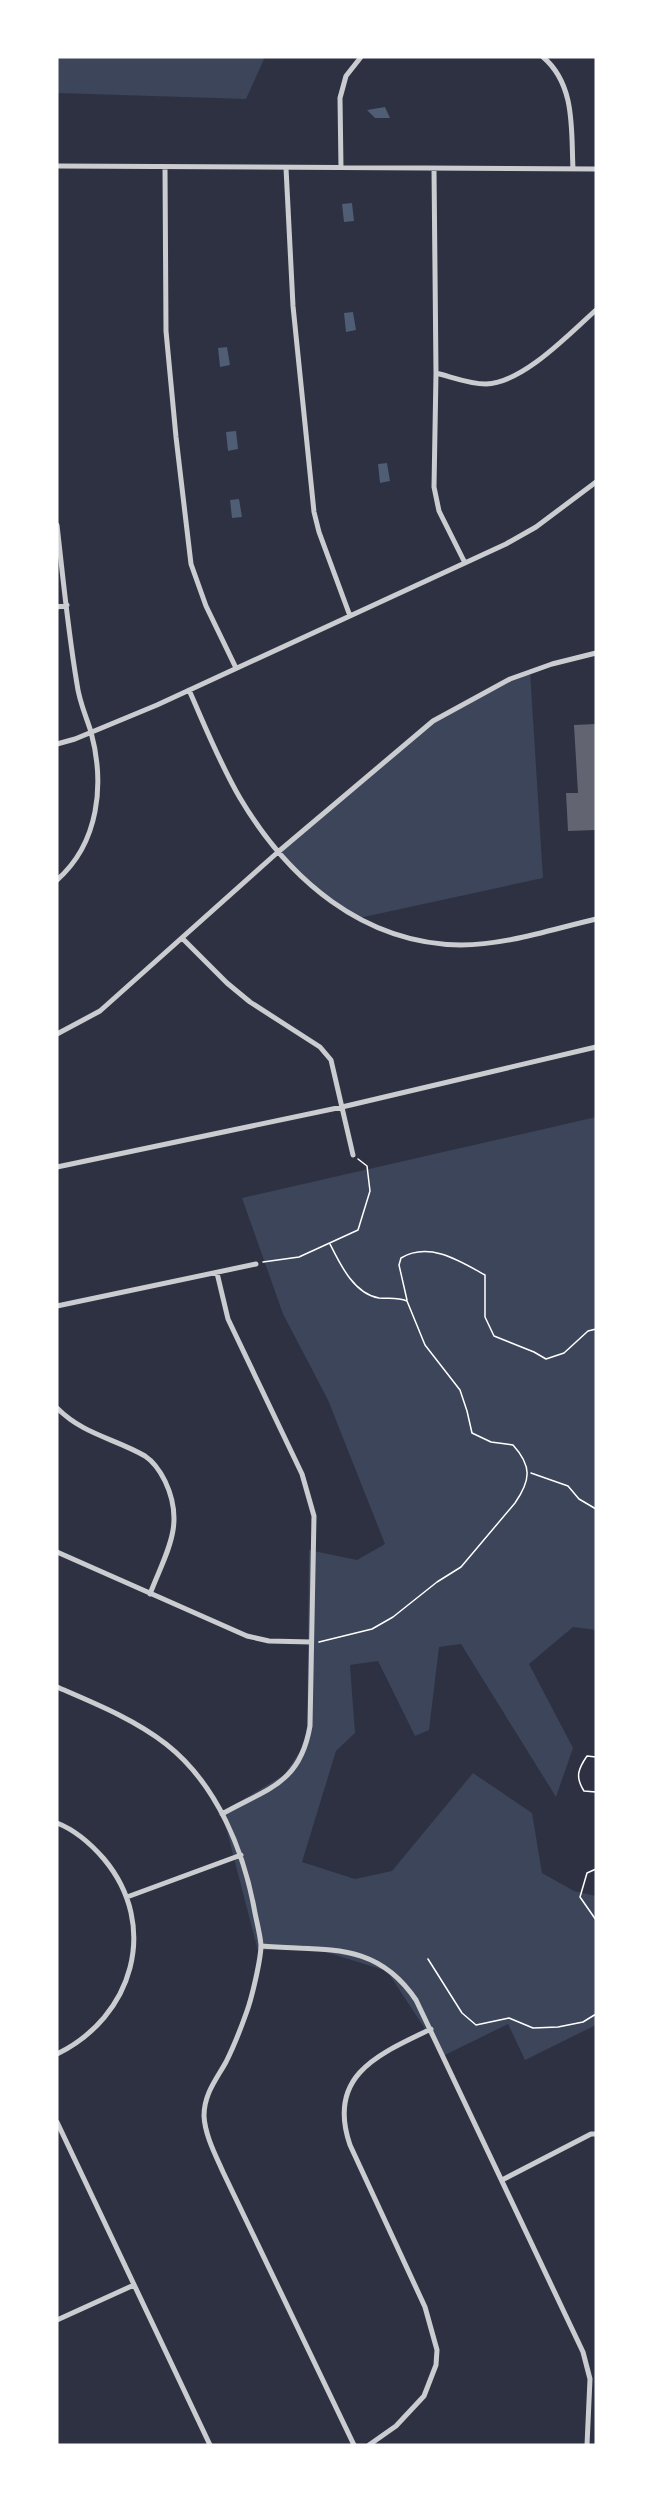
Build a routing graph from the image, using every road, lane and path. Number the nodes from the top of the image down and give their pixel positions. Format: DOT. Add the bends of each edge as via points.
graph roads {
  1 [pos="361,57"];
  2 [pos="543,57"];
  3 [pos="57,166"];
  4 [pos="165,167"];
  5 [pos="286,168"];
  6 [pos="341,168"];
  7 [pos="434,169"];
  8 [pos="596,169"];
  9 [pos="573,170"];
  10 [pos="596,310"];
  11 [pos="436,373"];
  12 [pos="596,482"];
  13 [pos="57,525"];
  14 [pos="465,563"];
  15 [pos="67,605"];
  16 [pos="57,607"];
  17 [pos="350,616"];
  18 [pos="596,653"];
  19 [pos="236,668"];
  20 [pos="189,690"];
  21 [pos="91,732"];
  22 [pos="57,744"];
  23 [pos="278,852"];
  24 [pos="57,880"];
  25 [pos="596,919"];
  26 [pos="183,939"];
  27 [pos="57,1034"];
  28 [pos="596,1047"];
  29 [pos="342,1107"];
  30 [pos="353,1155"];
  31 [pos="57,1167"];
  32 [pos="330,1244"];
  33 [pos="256,1264"];
  34 [pos="217,1273"];
  35 [pos="407,1301"];
  36 [pos="57,1306"];
  37 [pos="596,1329"];
  38 [pos="57,1408"];
  39 [pos="529,1472"];
  40 [pos="596,1509"];
  41 [pos="57,1552"];
  42 [pos="150,1594"];
  43 [pos="311,1642"];
  44 [pos="57,1687"];
  45 [pos="596,1757"];
  46 [pos="596,1791"];
  47 [pos="222,1814"];
  48 [pos="57,1823"];
  49 [pos="241,1855"];
  50 [pos="596,1869"];
  51 [pos="127,1897"];
  52 [pos="596,1920"];
  53 [pos="261,1946"];
  54 [pos="428,1959"];
  55 [pos="596,2014"];
  56 [pos="431,2029"];
  57 [pos="57,2054"];
  58 [pos="57,2122"];
  59 [pos="596,2134"];
  60 [pos="502,2180"];
  61 [pos="134,2285"];
  62 [pos="57,2320"];
  63 [pos="589,2399"];
  64 [pos="596,2399"];
  65 [pos="210,2445"];
  66 [pos="354,2445"];
  67 [pos="369,2445"];
  68 [pos="587,2445"];
  1 -- 6 [label="street" via="346,76 340,98"];
  2 -- 9 [label="street" via="557,72 567,92"];
  3 -- 4 [label="street"];
  4 -- 5 [label="street"];
  4 -- 19 [label="street" via="166,331 191,564"];
  5 -- 6 [label="street"];
  5 -- 17 [label="street" via="293,306 314,512"];
  6 -- 7 [label="street"];
  7 -- 9 [label="street"];
  7 -- 11 [label="street"];
  8 -- 9 [label="street"];
  10 -- 11 [label="street" via="544,355 505,380 477,384"];
  11 -- 14 [label="street" via="434,487 439,511"];
  12 -- 14 [label="street" via="536,527"];
  13 -- 15 [label="street"];
  14 -- 17 [label="street"];
  15 -- 16 [label="street"];
  15 -- 21 [label="street" via="77,685"];
  17 -- 19 [label="street"];
  18 -- 23 [label="street" via="510,679 433,721"];
  19 -- 20 [label="street"];
  20 -- 21 [label="street"];
  20 -- 23 [label="street" via="235,789"];
  21 -- 22 [label="street"];
  21 -- 24 [label="street" via="99,771 93,824 80,852"];
  23 -- 25 [label="street" via="321,894 398,937 441,943 488,943"];
  23 -- 26 [label="street"];
  26 -- 27 [label="street" via="100,1011"];
  26 -- 29 [label="street" via="250,1002 320,1047 332,1060"];
  28 -- 29 [label="street"];
  29 -- 30 [label="street"];
  29 -- 31 [label="street"];
  30 -- 32 [label="path" via="367,1167 370,1191 358,1230"];
  32 -- 33 [label="path" via="299,1257"];
  32 -- 35 [label="path" via="355,1285 378,1298 398,1297"];
  33 -- 34 [label="street"];
  34 -- 36 [label="street"];
  34 -- 43 [label="street" via="228,1319 302,1474 314,1516"];
  35 -- 37 [label="path" via="401,1258 424,1251 454,1258 485,1275 485,1317 494,1336 546,1359 564,1353 588,1331"];
  35 -- 39 [label="path" via="425,1345 460,1390 472,1433 513,1446 524,1457"];
  38 -- 42 [label="street" via="83,1430 144,1456 163,1476 176,1522"];
  39 -- 40 [label="path" via="568,1486 579,1499"];
  39 -- 43 [label="path" via="515,1503 461,1567 372,1629"];
  41 -- 42 [label="street"];
  42 -- 43 [label="street" via="247,1636"];
  43 -- 47 [label="street" via="310,1726 298,1765 286,1778"];
  44 -- 47 [label="street" via="140,1726 166,1744 190,1766"];
  45 -- 46 [label="path" via="587,1756 579,1767 578,1780 584,1791"];
  47 -- 49 [label="street"];
  48 -- 51 [label="street" via="99,1853"];
  49 -- 51 [label="street"];
  49 -- 53 [label="street"];
  50 -- 52 [label="path" via="587,1873 580,1897"];
  51 -- 57 [label="street" via="134,1924 134,1948 121,1994 100,2023 75,2045"];
  53 -- 56 [label="street" via="358,1953 406,1985"];
  53 -- 66 [label="street" via="247,2011 205,2101 204,2117 208,2138 223,2172"];
  54 -- 55 [label="path" via="454,2002 476,2025 509,2018 533,2028 558,2027 583,2022"];
  56 -- 60 [label="street"];
  56 -- 67 [label="street" via="378,2055 358,2073 344,2112 344,2129 350,2145 425,2307 437,2350 436,2365 424,2396 396,2426"];
  58 -- 61 [label="street"];
  59 -- 60 [label="street"];
  60 -- 63 [label="street" via="583,2352 590,2379"];
  61 -- 62 [label="street"];
  61 -- 65 [label="street"];
  63 -- 64 [label="street"];
  63 -- 68 [label="street"];
}
